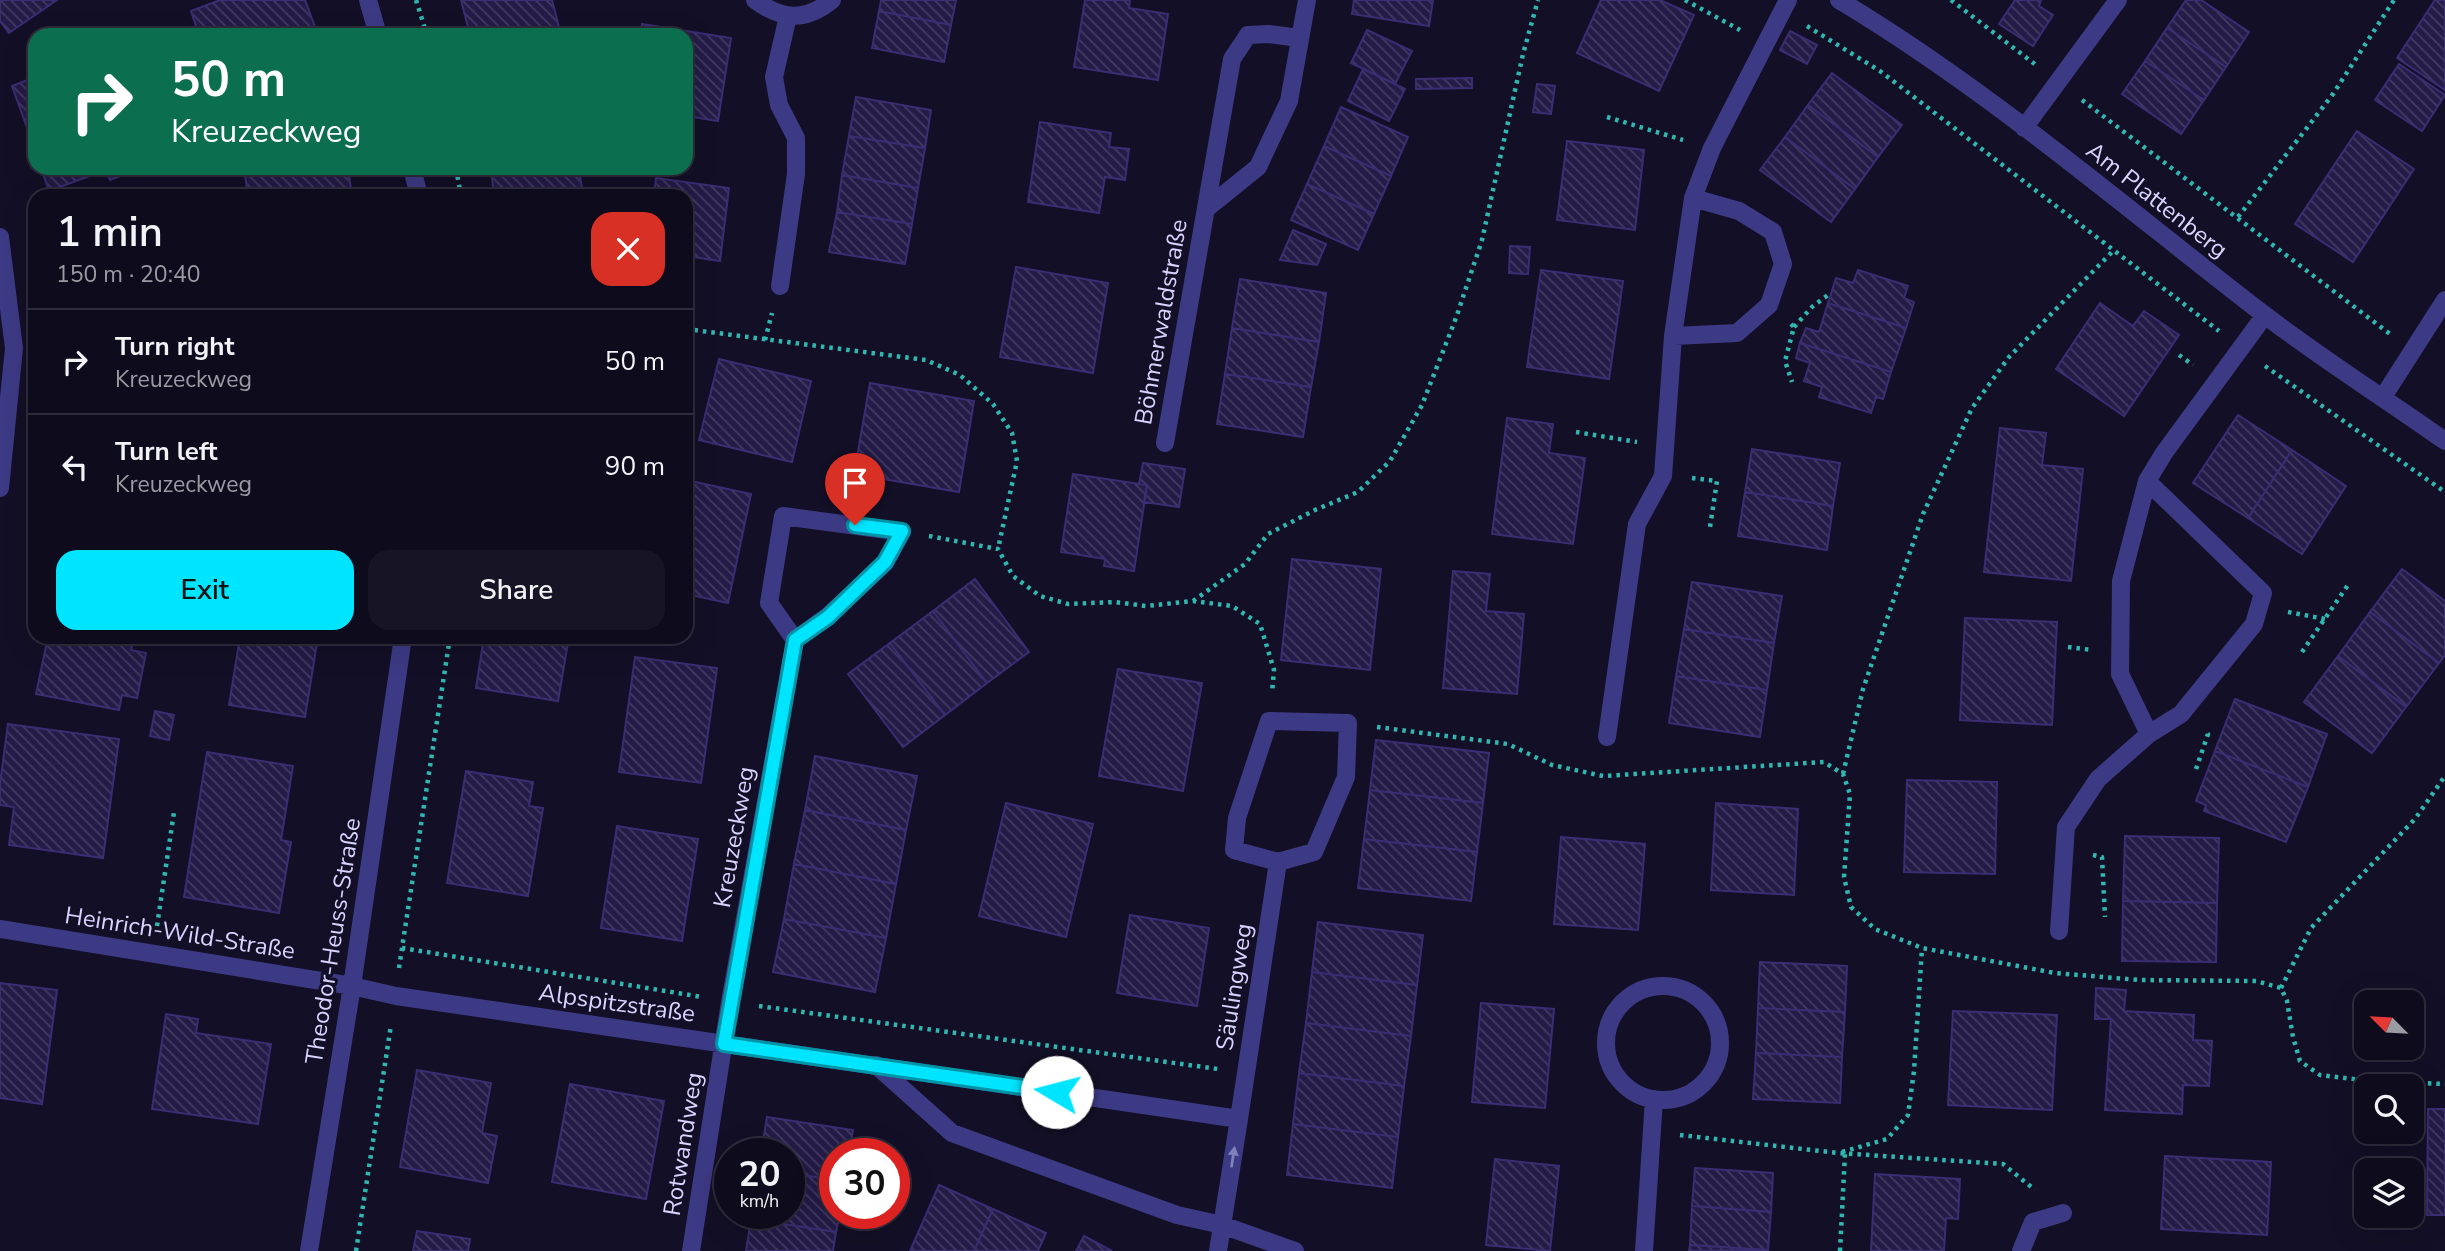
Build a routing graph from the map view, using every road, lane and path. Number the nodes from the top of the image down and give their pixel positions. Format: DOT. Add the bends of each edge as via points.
graph roads {
  1 [pos="368,0"];
  2 [pos="416,0"];
  3 [pos="755,0"];
  4 [pos="832,0"];
  5 [pos="1307,0"];
  6 [pos="1538,0"];
  7 [pos="1685,0"];
  8 [pos="1839,0"];
  9 [pos="1951,0"];
  10 [pos="2119,0"];
  11 [pos="2394,0"];
  12 [pos="1785,6"];
  13 [pos="788,16"];
  14 [pos="376,28"];
  15 [pos="425,28"];
  16 [pos="1299,38"];
  17 [pos="1766,44"];
  18 [pos="2058,82"];
  19 [pos="1607,117"];
  20 [pos="2024,128"];
  21 [pos="1712,148"];
  22 [pos="1693,198"];
  23 [pos="1206,209"];
  24 [pos="2238,217"];
  25 [pos="0,237"];
  26 [pos="2114,250"];
  27 [pos="780,286"];
  28 [pos="1828,295"];
  29 [pos="2445,300"];
  30 [pos="1769,305"];
  31 [pos="2265,315"];
  32 [pos="1794,327"];
  33 [pos="693,330"];
  34 [pos="1673,336"];
  35 [pos="2241,349"];
  36 [pos="2413,351"];
  37 [pos="1792,382"];
  38 [pos="2383,397"];
  39 [pos="1576,432"];
  40 [pos="2445,441"];
  41 [pos="1165,443"];
  42 [pos="1665,447"];
  43 [pos="1663,476"];
  44 [pos="2147,481"];
  45 [pos="0,488"];
  46 [pos="2445,492"];
  47 [pos="1710,527"];
  48 [pos="902,531"];
  49 [pos="998,549"];
  50 [pos="2348,585"];
  51 [pos="1193,601"];
  52 [pos="795,640"];
  53 [pos="402,644"];
  54 [pos="2302,652"];
  55 [pos="1269,721"];
  56 [pos="1348,723"];
  57 [pos="2149,734"];
  58 [pos="1607,737"];
  59 [pos="1843,774"];
  60 [pos="2445,776"];
  61 [pos="174,812"];
  62 [pos="1278,862"];
  63 [pos="0,929"];
  64 [pos="2059,931"];
  65 [pos="402,948"];
  66 [pos="1922,948"];
  67 [pos="153,953"];
  68 [pos="352,986"];
  69 [pos="2281,988"];
  70 [pos="396,996"];
  71 [pos="724,1044"];
  72 [pos="876,1065"];
  73 [pos="2445,1084"];
  74 [pos="1654,1099"];
  75 [pos="1239,1119"];
  76 [pos="1651,1131"];
  77 [pos="1838,1153"];
  78 [pos="1845,1153"];
  79 [pos="2063,1213"];
  80 [pos="1222,1225"];
  81 [pos="309,1251"];
  82 [pos="356,1251"];
  83 [pos="691,1251"];
  84 [pos="1218,1251"];
  85 [pos="1295,1251"];
  86 [pos="1644,1251"];
  87 [pos="1840,1251"];
  88 [pos="2021,1251"];
  1 -- 14 [label="street"];
  2 -- 15 [label="path"];
  3 -- 13 [label="street"];
  4 -- 13 [label="street" via="805,15"];
  5 -- 16 [label="street, Böhmerwaldstraße"];
  6 -- 51 [label="path" via="1482,240 1457,318 1422,405 1390,461 1358,492 1268,534 1245,564"];
  7 -- 17 [label="path"];
  8 -- 20 [label="street, Am Plattenberg" via="1899,36"];
  9 -- 18 [label="path"];
  10 -- 18 [label="street"];
  11 -- 24 [label="path" via="2333,94"];
  12 -- 17 [label="street"];
  12 -- 26 [label="path" via="1880,71"];
  13 -- 27 [label="street" via="774,77 779,105 796,138 796,174"];
  16 -- 23 [label="street, Böhmerwaldstraße" via="1289,101 1258,167"];
  16 -- 23 [label="street, Böhmerwaldstraße" via="1248,35 1232,59"];
  17 -- 21 [label="street"];
  18 -- 20 [label="street"];
  18 -- 24 [label="path"];
  19 -- 21 [label="path"];
  20 -- 31 [label="street, Am Plattenberg"];
  21 -- 22 [label="street"];
  22 -- 30 [label="street" via="1739,211 1773,232 1783,264"];
  22 -- 34 [label="street"];
  23 -- 41 [label="street, Böhmerwaldstraße"];
  24 -- 36 [label="path"];
  25 -- 45 [label="street" via="14,348"];
  26 -- 35 [label="path"];
  26 -- 59 [label="path" via="2010,357 1972,408 1923,514 1863,690"];
  28 -- 32 [label="path"];
  29 -- 36 [label="street"];
  30 -- 32 [label="path"];
  30 -- 34 [label="street" via="1737,333"];
  31 -- 35 [label="street"];
  31 -- 38 [label="street, Am Plattenberg"];
  32 -- 37 [label="path" via="1786,361"];
  33 -- 49 [label="path" via="926,360 961,375 993,404 1012,433 1017,461"];
  34 -- 42 [label="street"];
  35 -- 44 [label="street"];
  35 -- 46 [label="path"];
  36 -- 38 [label="street"];
  38 -- 40 [label="street, Am Plattenberg"];
  39 -- 42 [label="path"];
  42 -- 43 [label="street"];
  43 -- 47 [label="path" via="1717,481"];
  43 -- 58 [label="street" via="1637,524"];
  44 -- 57 [label="street" via="2121,581 2120,674"];
  44 -- 57 [label="street" via="2263,593 2254,624 2181,714"];
  48 -- 49 [label="path"];
  48 -- 52 [label="street" via="885,562 828,617"];
  48 -- 52 [label="street" via="783,516 769,603"];
  49 -- 51 [label="path" via="1013,576 1040,596 1068,604 1146,606"];
  50 -- 54 [label="path"];
  51 -- 55 [label="path" via="1232,606 1260,624 1274,670"];
  52 -- 71 [label="street, Kreuzeckweg"];
  53 -- 68 [label="street, Theodor-Heuss-Straße"];
  55 -- 56 [label="street"];
  55 -- 62 [label="street" via="1237,818 1234,850"];
  56 -- 59 [label="path" via="1508,744 1552,765 1603,776 1824,762"];
  56 -- 62 [label="street" via="1346,777 1314,852"];
  57 -- 64 [label="street" via="2098,779 2066,827"];
  59 -- 66 [label="path" via="1850,794 1844,877 1851,907 1875,929"];
  60 -- 69 [label="path" via="2415,819 2311,928"];
  61 -- 67 [label="path"];
  62 -- 75 [label="street, Säulingweg"];
  63 -- 67 [label="street, Heinrich-Wild-Straße"];
  65 -- 70 [label="path"];
  66 -- 69 [label="path" via="2055,973 2139,980 2256,981"];
  66 -- 77 [label="path" via="1908,1115 1887,1139"];
  67 -- 68 [label="street, Heinrich-Wild-Straße"];
  68 -- 70 [label="street, Alpspitzstraße"];
  68 -- 81 [label="street, Theodor-Heuss-Straße"];
  69 -- 73 [label="path" via="2300,1061 2320,1075"];
  70 -- 71 [label="street, Alpspitzstraße"];
  70 -- 82 [label="path"];
  71 -- 72 [label="street, Alpspitzstraße"];
  71 -- 83 [label="street, Rotwandweg"];
  72 -- 75 [label="street, Alpspitzstraße"];
  72 -- 80 [label="street" via="952,1133 1177,1215"];
  74 -- 74 [label="street" via="1637,1094 1617,1076 1606,1052 1606,1034 1612,1017 1636,992 1669,986 1700,1000 1714,1020 1720,1043 1710,1074 1699,1086 1670,1100"];
  74 -- 76 [label="street"];
  80 -- 75 [label="street, one-way"];
  76 -- 77 [label="path"];
  76 -- 86 [label="street"];
  77 -- 78 [label="path"];
  78 -- 79 [label="path" via="2003,1164"];
  78 -- 87 [label="path"];
  79 -- 88 [label="street" via="2033,1222"];
  80 -- 84 [label="street"];
  80 -- 85 [label="street"];
}
